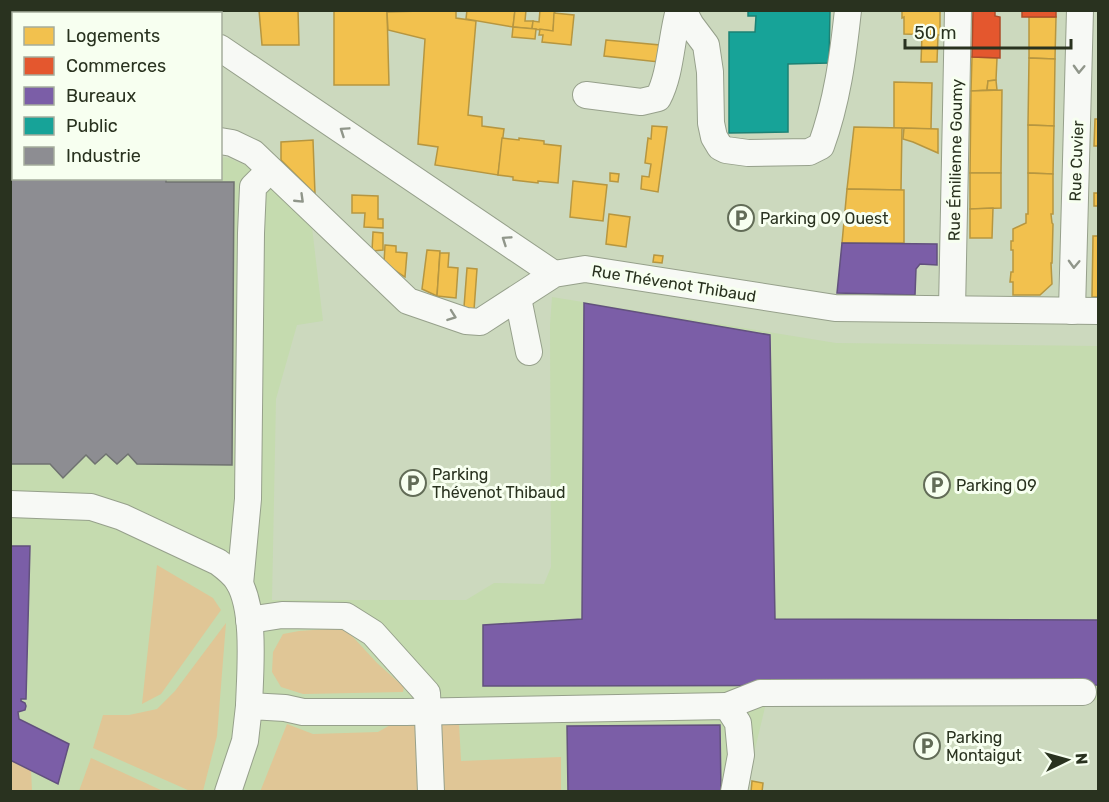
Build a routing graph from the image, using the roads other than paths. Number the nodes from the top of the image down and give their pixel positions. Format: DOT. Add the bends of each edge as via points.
graph roads {
  1 [pos="681,10"];
  2 [pos="848,10"];
  3 [pos="958,10"];
  4 [pos="1080,10"];
  5 [pos="222,49"];
  6 [pos="586,95"];
  7 [pos="222,141"];
  8 [pos="270,170"];
  9 [pos="554,274"];
  10 [pos="518,298"];
  11 [pos="952,309"];
  12 [pos="1072,311"];
  13 [pos="1098,311"];
  14 [pos="528,352"];
  15 [pos="10,504"];
  16 [pos="240,584"];
  17 [pos="249,620"];
  18 [pos="1083,692"];
  19 [pos="249,706"];
  20 [pos="727,706"];
  21 [pos="428,712"];
  22 [pos="228,792"];
  23 [pos="431,792"];
  24 [pos="734,792"];
  1 -- 2 [label="street" via="706,45 711,123 720,147 748,153 779,153 809,152 822,146 840,78"];
  1 -- 6 [label="street" via="674,26 664,87 658,98 641,102"];
  3 -- 11 [label="street, Rue Émilienne Goumy"];
  4 -- 12 [label="street, Rue Cuvier, one-way"];
  9 -- 5 [label="street, one-way"];
  7 -- 8 [label="street, Rue Thévenot Thibaud" via="253,153"];
  8 -- 10 [label="street, Rue Thévenot Thibaud, one-way" via="408,300 466,321 480,322"];
  8 -- 16 [label="street" via="254,187 248,499"];
  9 -- 10 [label="street, Rue Thévenot Thibaud"];
  9 -- 11 [label="street, Rue Thévenot Thibaud" via="585,269 835,308"];
  10 -- 14 [label="street"];
  11 -- 12 [label="street, Rue Thévenot Thibaud"];
  12 -- 13 [label="street, Rue Thévenot Thibaud"];
  15 -- 16 [label="street" via="91,507 113,514 218,562"];
  16 -- 17 [label="street"];
  17 -- 19 [label="street"];
  17 -- 21 [label="street" via="282,615 346,616 373,633 427,693"];
  18 -- 20 [label="street" via="760,693"];
  19 -- 21 [label="street" via="303,712"];
  19 -- 22 [label="street" via="245,741"];
  20 -- 21 [label="street"];
  20 -- 24 [label="street" via="738,723 741,755"];
  21 -- 23 [label="street"];
}
